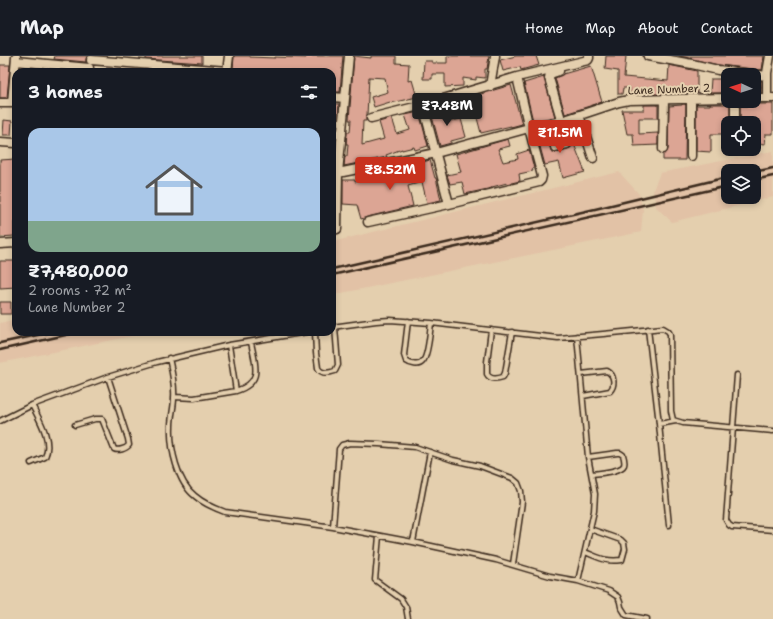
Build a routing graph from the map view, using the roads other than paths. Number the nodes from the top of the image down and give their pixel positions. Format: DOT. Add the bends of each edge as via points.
graph roads {
  1 [pos="229,56"];
  2 [pos="349,56"];
  3 [pos="495,56"];
  4 [pos="648,56"];
  5 [pos="770,56"];
  6 [pos="16,58"];
  7 [pos="91,58"];
  8 [pos="587,60"];
  9 [pos="16,68"];
  10 [pos="77,68"];
  11 [pos="89,68"];
  12 [pos="188,68"];
  13 [pos="228,68"];
  14 [pos="767,76"];
  15 [pos="517,77"];
  16 [pos="490,86"];
  17 [pos="336,97"];
  18 [pos="345,98"];
  19 [pos="721,98"];
  20 [pos="770,98"];
  21 [pos="664,99"];
  22 [pos="691,99"];
  23 [pos="0,103"];
  24 [pos="12,103"];
  25 [pos="423,105"];
  26 [pos="579,115"];
  27 [pos="371,118"];
  28 [pos="562,121"];
  29 [pos="529,128"];
  30 [pos="336,134"];
  31 [pos="342,134"];
  32 [pos="0,142"];
  33 [pos="12,143"];
  34 [pos="555,147"];
  35 [pos="663,149"];
  36 [pos="436,153"];
  37 [pos="692,156"];
  38 [pos="593,158"];
  39 [pos="336,167"];
  40 [pos="336,173"];
  41 [pos="336,201"];
  42 [pos="449,204"];
  43 [pos="368,222"];
  44 [pos="336,229"];
  45 [pos="12,243"];
  46 [pos="0,244"];
  47 [pos="408,321"];
  48 [pos="432,323"];
  49 [pos="336,327"];
  50 [pos="648,329"];
  51 [pos="491,330"];
  52 [pos="512,332"];
  53 [pos="285,336"];
  54 [pos="315,336"];
  55 [pos="335,336"];
  56 [pos="577,336"];
  57 [pos="251,342"];
  58 [pos="229,345"];
  59 [pos="169,358"];
  60 [pos="581,374"];
  61 [pos="736,375"];
  62 [pos="108,377"];
  63 [pos="236,391"];
  64 [pos="583,396"];
  65 [pos="174,397"];
  66 [pos="32,405"];
  67 [pos="0,421"];
  68 [pos="676,422"];
  69 [pos="659,424"];
  70 [pos="75,425"];
  71 [pos="734,428"];
  72 [pos="773,431"];
  73 [pos="430,452"];
  74 [pos="588,457"];
  75 [pos="31,463"];
  76 [pos="592,474"];
  77 [pos="669,525"];
  78 [pos="333,527"];
  79 [pos="590,529"];
  80 [pos="773,530"];
  81 [pos="379,536"];
  82 [pos="413,542"];
  83 [pos="585,552"];
  84 [pos="513,564"];
  85 [pos="578,581"];
  86 [pos="408,619"];
  87 [pos="647,619"];
  1 -- 13 [label="street"];
  2 -- 18 [label="street"];
  3 -- 16 [label="street"];
  4 -- 14 [label="street" via="718,70"];
  5 -- 14 [label="street"];
  6 -- 9 [label="street"];
  6 -- 10 [label="street"];
  7 -- 11 [label="street"];
  7 -- 12 [label="street"];
  8 -- 15 [label="street" via="589,58"];
  8 -- 28 [label="street" via="549,75"];
  14 -- 20 [label="street"];
  15 -- 16 [label="street"];
  15 -- 29 [label="street"];
  16 -- 25 [label="street"];
  17 -- 18 [label="street"];
  18 -- 31 [label="street"];
  19 -- 22 [label="street, Lane Number 2"];
  21 -- 22 [label="street, Lane Number 2"];
  21 -- 26 [label="street, Lane Number 2" via="629,100"];
  21 -- 35 [label="street"];
  22 -- 37 [label="street"];
  23 -- 24 [label="street"];
  25 -- 27 [label="street"];
  25 -- 36 [label="street"];
  26 -- 28 [label="street, Lane Number 2"];
  26 -- 38 [label="street"];
  28 -- 29 [label="street, Lane Number 2"];
  28 -- 34 [label="street" via="568,143"];
  29 -- 36 [label="street, Lane Number 2"];
  29 -- 42 [label="street" via="542,176 539,182"];
  30 -- 31 [label="street"];
  31 -- 39 [label="street"];
  32 -- 33 [label="street"];
  36 -- 40 [label="street, Lane Number 2"];
  36 -- 42 [label="street"];
  41 -- 44 [label="street"];
  42 -- 43 [label="street"];
  45 -- 46 [label="street"];
  47 -- 48 [label="lane"];
  47 -- 48 [label="lane" via="404,355 410,364 420,364 424,361"];
  47 -- 49 [label="lane" via="376,321"];
  48 -- 51 [label="lane"];
  50 -- 56 [label="lane"];
  50 -- 68 [label="lane" via="663,328 670,334 671,411"];
  50 -- 69 [label="lane"];
  51 -- 52 [label="lane"];
  51 -- 52 [label="lane" via="487,374 495,379 505,374"];
  52 -- 56 [label="lane" via="558,338"];
  53 -- 57 [label="lane"];
  54 -- 55 [label="lane" via="318,368 324,372 332,372 338,365"];
  56 -- 60 [label="lane"];
  57 -- 58 [label="lane"];
  57 -- 63 [label="lane" via="256,374 248,386"];
  58 -- 59 [label="lane"];
  58 -- 63 [label="lane"];
  59 -- 62 [label="lane"];
  59 -- 65 [label="lane"];
  60 -- 64 [label="lane"];
  60 -- 64 [label="lane" via="607,371 612,374 613,382 610,391"];
  61 -- 71 [label="lane"];
  62 -- 66 [label="lane"];
  62 -- 70 [label="lane" via="128,447 114,449 102,419"];
  63 -- 65 [label="lane" via="194,398"];
  64 -- 74 [label="lane"];
  65 -- 78 [label="lane" via="172,452 178,472 195,497 225,512"];
  66 -- 67 [label="lane"];
  66 -- 75 [label="lane" via="45,433 48,448 44,456"];
  68 -- 69 [label="lane"];
  68 -- 71 [label="lane"];
  69 -- 77 [label="lane"];
  71 -- 72 [label="lane"];
  71 -- 80 [label="lane" via="727,523 736,527"];
  73 -- 78 [label="lane" via="415,447 379,444 350,443 342,446 339,449"];
  73 -- 82 [label="lane"];
  73 -- 84 [label="lane" via="480,466 512,478 518,483 522,502"];
  74 -- 76 [label="lane"];
  74 -- 76 [label="lane" via="617,453 623,455 622,468"];
  76 -- 79 [label="lane" via="595,494"];
  78 -- 81 [label="lane"];
  79 -- 83 [label="lane"];
  79 -- 83 [label="lane" via="620,540 624,543 625,549 622,560 612,561"];
  81 -- 82 [label="lane"];
  81 -- 86 [label="lane" via="374,580 401,599 406,607"];
  82 -- 84 [label="lane"];
  83 -- 85 [label="lane"];
  84 -- 85 [label="lane" via="550,576"];
  85 -- 87 [label="lane" via="610,591 618,597 626,615"];
}
